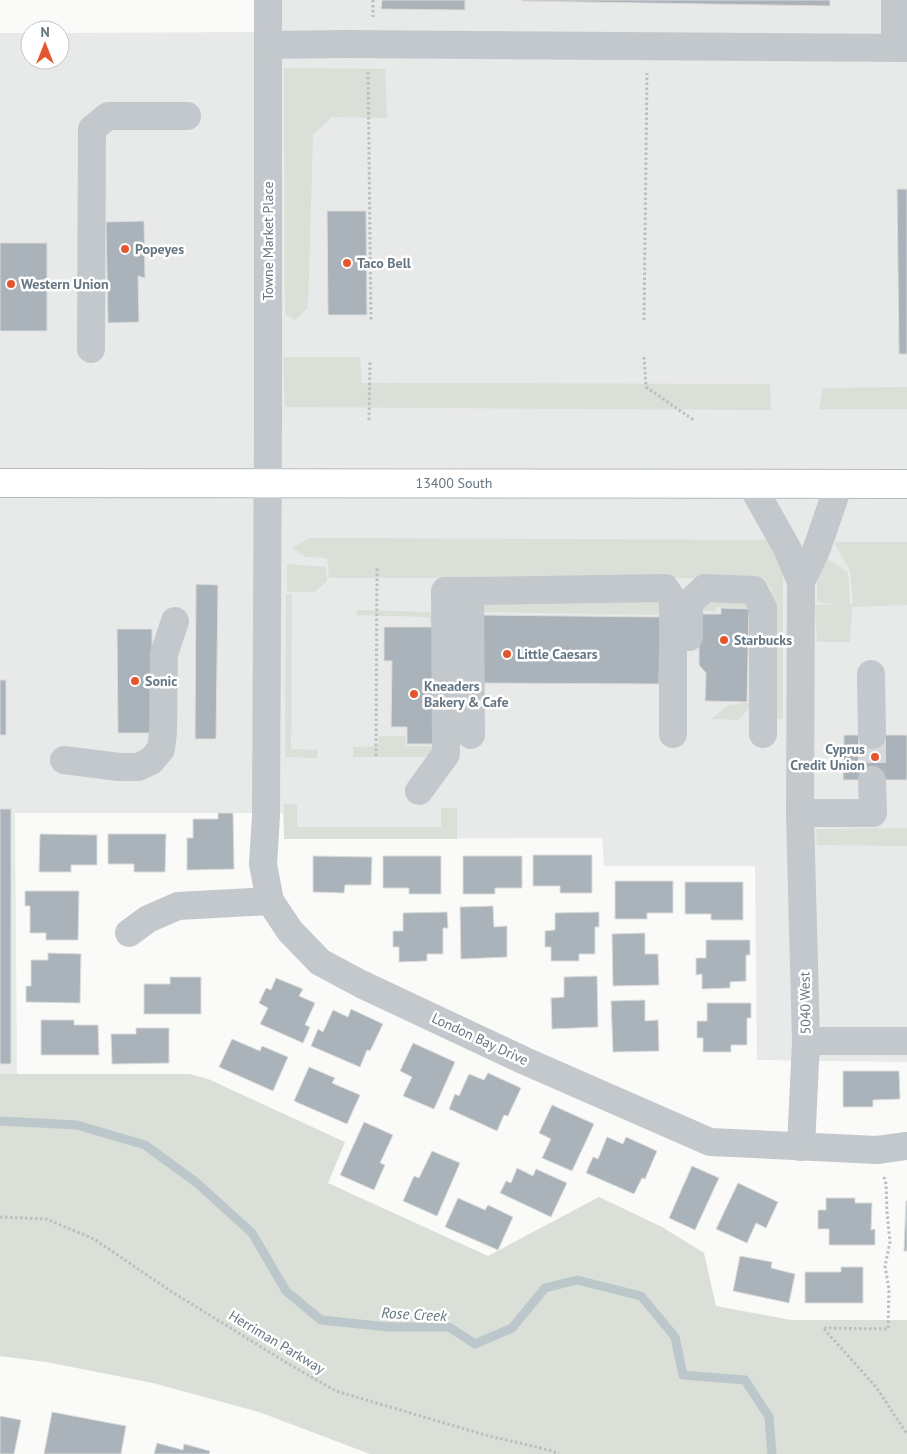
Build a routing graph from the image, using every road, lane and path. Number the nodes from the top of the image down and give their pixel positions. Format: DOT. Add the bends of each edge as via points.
graph roads {
  1 [pos="268,0"];
  2 [pos="899,8"];
  3 [pos="268,45"];
  4 [pos="901,48"];
  5 [pos="368,63"];
  6 [pos="647,70"];
  7 [pos="187,116"];
  8 [pos="644,320"];
  9 [pos="371,322"];
  10 [pos="91,349"];
  11 [pos="644,357"];
  12 [pos="370,360"];
  13 [pos="369,420"];
  14 [pos="694,421"];
  15 [pos="0,482"];
  16 [pos="268,483"];
  17 [pos="750,484"];
  18 [pos="839,484"];
  19 [pos="907,484"];
  20 [pos="377,568"];
  21 [pos="801,582"];
  22 [pos="470,591"];
  23 [pos="174,621"];
  24 [pos="870,674"];
  25 [pos="763,734"];
  26 [pos="471,735"];
  27 [pos="872,735"];
  28 [pos="376,756"];
  29 [pos="64,760"];
  30 [pos="872,780"];
  31 [pos="419,791"];
  32 [pos="800,814"];
  33 [pos="266,816"];
  34 [pos="270,901"];
  35 [pos="129,933"];
  36 [pos="806,1041"];
  37 [pos="907,1041"];
  38 [pos="907,1146"];
  39 [pos="801,1147"];
  40 [pos="877,1150"];
  41 [pos="0,1217"];
  42 [pos="907,1434"];
  43 [pos="559,1454"];
  1 -- 3 [label="street, Towne Market Place"];
  2 -- 4 [label="street"];
  3 -- 4 [label="street"];
  3 -- 16 [label="street, Towne Market Place"];
  5 -- 9 [label="path"];
  6 -- 8 [label="path"];
  7 -- 10 [label="street" via="108,116 92,129"];
  11 -- 14 [label="path" via="646,386"];
  12 -- 13 [label="path"];
  15 -- 16 [label="main road, 13400 South"];
  16 -- 17 [label="main road, 13400 South"];
  16 -- 33 [label="street, Towne Market Place"];
  17 -- 18 [label="main road, 13400 South"];
  17 -- 21 [label="street" via="787,548"];
  18 -- 19 [label="main road, 13400 South"];
  18 -- 21 [label="street" via="817,548"];
  20 -- 28 [label="path"];
  21 -- 32 [label="street, 5040 West"];
  22 -- 25 [label="street" via="665,588 673,600 681,734 689,603 705,588 754,590 763,608"];
  22 -- 26 [label="street"];
  22 -- 31 [label="street" via="445,591 446,754"];
  23 -- 29 [label="street" via="164,654 161,749 150,761 138,767 118,768"];
  24 -- 27 [label="street"];
  30 -- 32 [label="street" via="873,812"];
  32 -- 36 [label="street, 5040 West"];
  33 -- 34 [label="street, London Bay Drive" via="263,864"];
  34 -- 35 [label="street" via="178,906 148,919"];
  34 -- 39 [label="street, London Bay Drive" via="290,931 320,962 525,1061 710,1142"];
  36 -- 37 [label="street"];
  36 -- 39 [label="street, 5040 West"];
  38 -- 40 [label="street, London Bay Drive"];
  39 -- 40 [label="street, London Bay Drive"];
  40 -- 42 [label="path" via="886,1184 890,1242 885,1266 889,1289 888,1329 824,1328 876,1387"];
  41 -- 43 [label="path, Herriman Parkway" via="46,1219 94,1239 169,1290 336,1391"];
}
